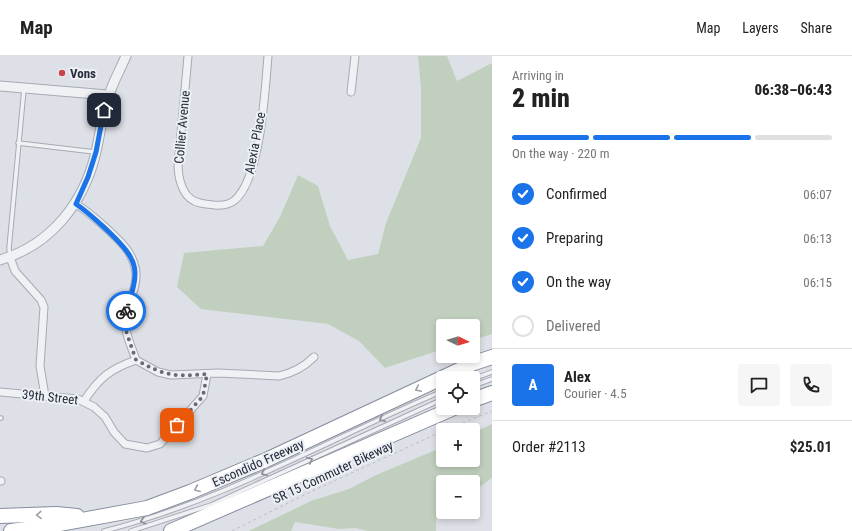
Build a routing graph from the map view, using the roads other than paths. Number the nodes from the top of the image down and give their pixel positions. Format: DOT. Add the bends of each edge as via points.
graph roads {
  1 [pos="126,56"];
  2 [pos="188,56"];
  3 [pos="268,56"];
  4 [pos="355,56"];
  5 [pos="0,86"];
  6 [pos="24,88"];
  7 [pos="351,92"];
  8 [pos="108,95"];
  9 [pos="18,143"];
  10 [pos="96,152"];
  11 [pos="76,204"];
  12 [pos="210,205"];
  13 [pos="10,257"];
  14 [pos="0,260"];
  15 [pos="314,356"];
  16 [pos="492,357"];
  17 [pos="136,360"];
  18 [pos="492,372"];
  19 [pos="207,374"];
  20 [pos="480,376"];
  21 [pos="492,379"];
  22 [pos="480,383"];
  23 [pos="0,392"];
  24 [pos="492,393"];
  25 [pos="436,394"];
  26 [pos="45,396"];
  27 [pos="480,397"];
  28 [pos="84,401"];
  29 [pos="436,401"];
  30 [pos="438,415"];
  31 [pos="0,516"];
  32 [pos="91,518"];
  33 [pos="187,527"];
  34 [pos="11,531"];
  35 [pos="104,531"];
  36 [pos="131,531"];
  37 [pos="171,531"];
  1 -- 8 [label="street"];
  2 -- 12 [label="street, Collier Avenue" via="179,179 186,195 197,202"];
  3 -- 12 [label="street, Alexia Place" via="262,117 251,172 244,189 235,200 218,206"];
  4 -- 7 [label="street"];
  5 -- 6 [label="street"];
  6 -- 8 [label="street"];
  6 -- 9 [label="lane"];
  8 -- 10 [label="street"];
  9 -- 10 [label="lane"];
  9 -- 13 [label="lane"];
  10 -- 11 [label="street"];
  11 -- 13 [label="street" via="57,227 40,242"];
  11 -- 17 [label="street" via="86,210 128,251 133,261 136,274 125,314 125,328"];
  13 -- 14 [label="street"];
  13 -- 26 [label="street" via="15,270 41,300 44,308 40,366"];
  15 -- 19 [label="street" via="306,366 279,376"];
  16 -- 32 [label="highway, Escondido Freeway, one-way" via="190,492 147,508"];
  17 -- 19 [label="street" via="158,372 171,375"];
  17 -- 28 [label="street, 39th Street" via="108,372"];
  18 -- 20 [label="lane"];
  19 -- 28 [label="street" via="203,396 160,444 147,448 125,444 105,418"];
  21 -- 22 [label="lane"];
  23 -- 26 [label="street, 39th Street"];
  24 -- 27 [label="highway"];
  25 -- 35 [label="lane, one-way" via="235,487 170,512"];
  26 -- 28 [label="street, 39th Street"];
  36 -- 29 [label="lane, one-way" via="211,505"];
  30 -- 33 [label="highway"];
  32 -- 31 [label="highway, one-way" via="56,514"];
  32 -- 34 [label="highway, Escondido Freeway"];
  33 -- 37 [label="highway"];
}
